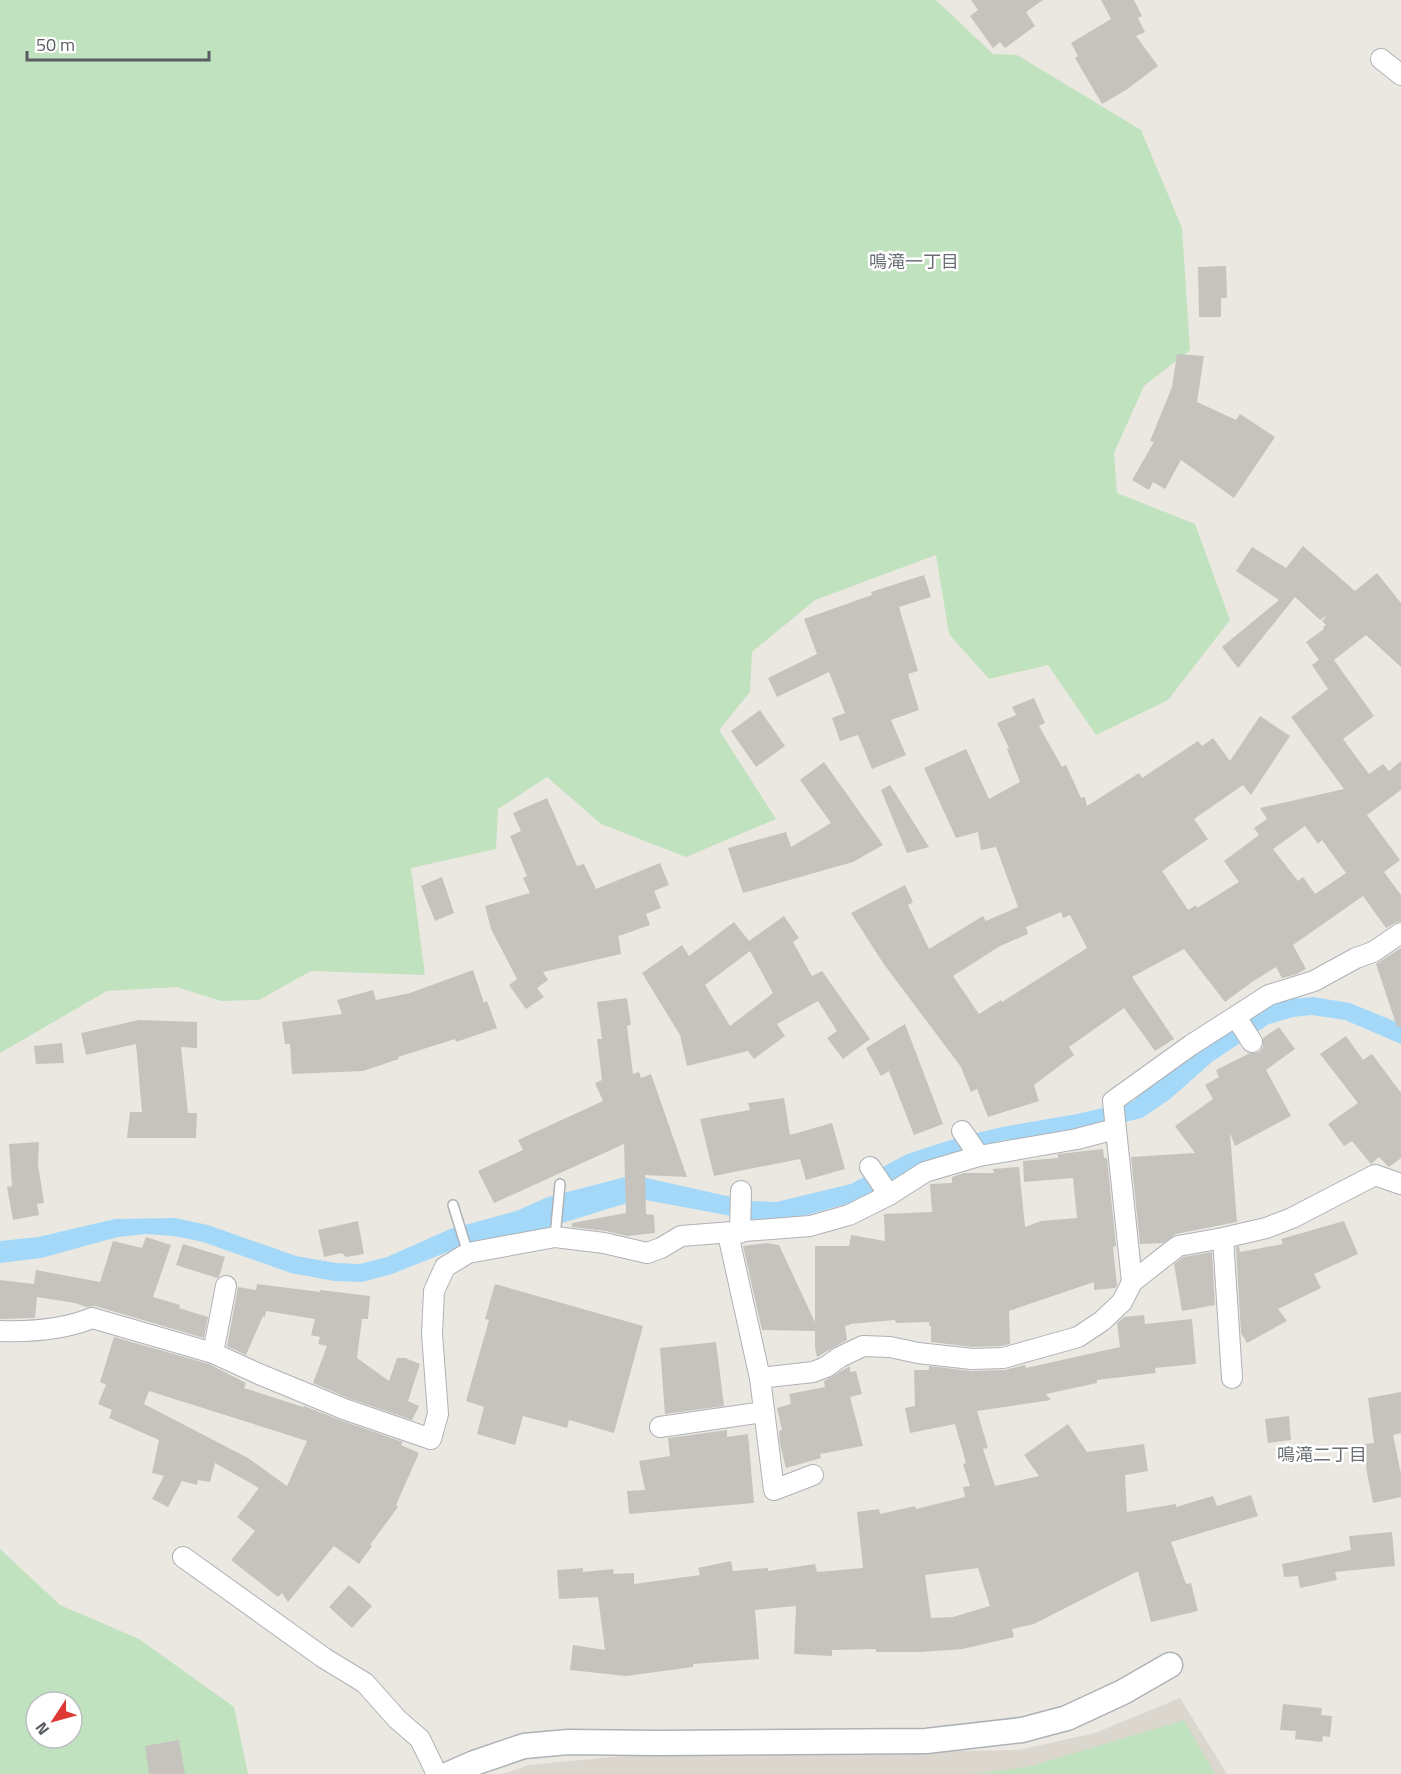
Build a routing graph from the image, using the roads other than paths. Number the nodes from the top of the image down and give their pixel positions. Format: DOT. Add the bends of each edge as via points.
graph roads {
  1 [pos="1381,59"];
  2 [pos="1401,75"];
  3 [pos="1401,933"];
  4 [pos="1236,1017"];
  5 [pos="1252,1042"];
  6 [pos="1115,1129"];
  7 [pos="962,1131"];
  8 [pos="979,1156"];
  9 [pos="870,1167"];
  10 [pos="560,1184"];
  11 [pos="1401,1184"];
  12 [pos="741,1191"];
  13 [pos="889,1196"];
  14 [pos="453,1205"];
  15 [pos="736,1227"];
  16 [pos="555,1238"];
  17 [pos="1222,1238"];
  18 [pos="468,1253"];
  19 [pos="1132,1282"];
  20 [pos="226,1286"];
  21 [pos="0,1330"];
  22 [pos="213,1353"];
  23 [pos="760,1377"];
  24 [pos="1232,1378"];
  25 [pos="764,1412"];
  26 [pos="660,1427"];
  27 [pos="813,1475"];
  28 [pos="183,1557"];
  29 [pos="1170,1665"];
  30 [pos="437,1774"];
  31 [pos="449,1774"];
  1 -- 2 [label="street"];
  3 -- 4 [label="street" via="1373,952 1314,981 1269,996"];
  4 -- 5 [label="street"];
  4 -- 6 [label="street" via="1113,1101"];
  6 -- 8 [label="street"];
  6 -- 19 [label="street"];
  7 -- 8 [label="street"];
  8 -- 13 [label="street" via="925,1172"];
  9 -- 13 [label="street"];
  10 -- 16 [label="lane"];
  11 -- 17 [label="street" via="1375,1175 1292,1218"];
  12 -- 15 [label="street"];
  13 -- 15 [label="street" via="849,1215 810,1226"];
  14 -- 18 [label="lane"];
  15 -- 16 [label="street" via="681,1236 647,1253"];
  15 -- 23 [label="street"];
  16 -- 18 [label="street"];
  17 -- 19 [label="street" via="1178,1246"];
  17 -- 24 [label="street"];
  18 -- 22 [label="street" via="445,1267 434,1291 432,1334 438,1414 431,1439 344,1409"];
  19 -- 23 [label="street" via="1122,1302 1078,1337 1002,1358 972,1359 863,1346 813,1372"];
  20 -- 22 [label="street"];
  21 -- 22 [label="street" via="36,1331 92,1318"];
  23 -- 25 [label="street"];
  25 -- 26 [label="street"];
  25 -- 27 [label="street" via="774,1490"];
  28 -- 30 [label="street" via="365,1683 420,1739"];
  29 -- 31 [label="street" via="1067,1718 1022,1730 926,1741 568,1742 524,1746"];
}
